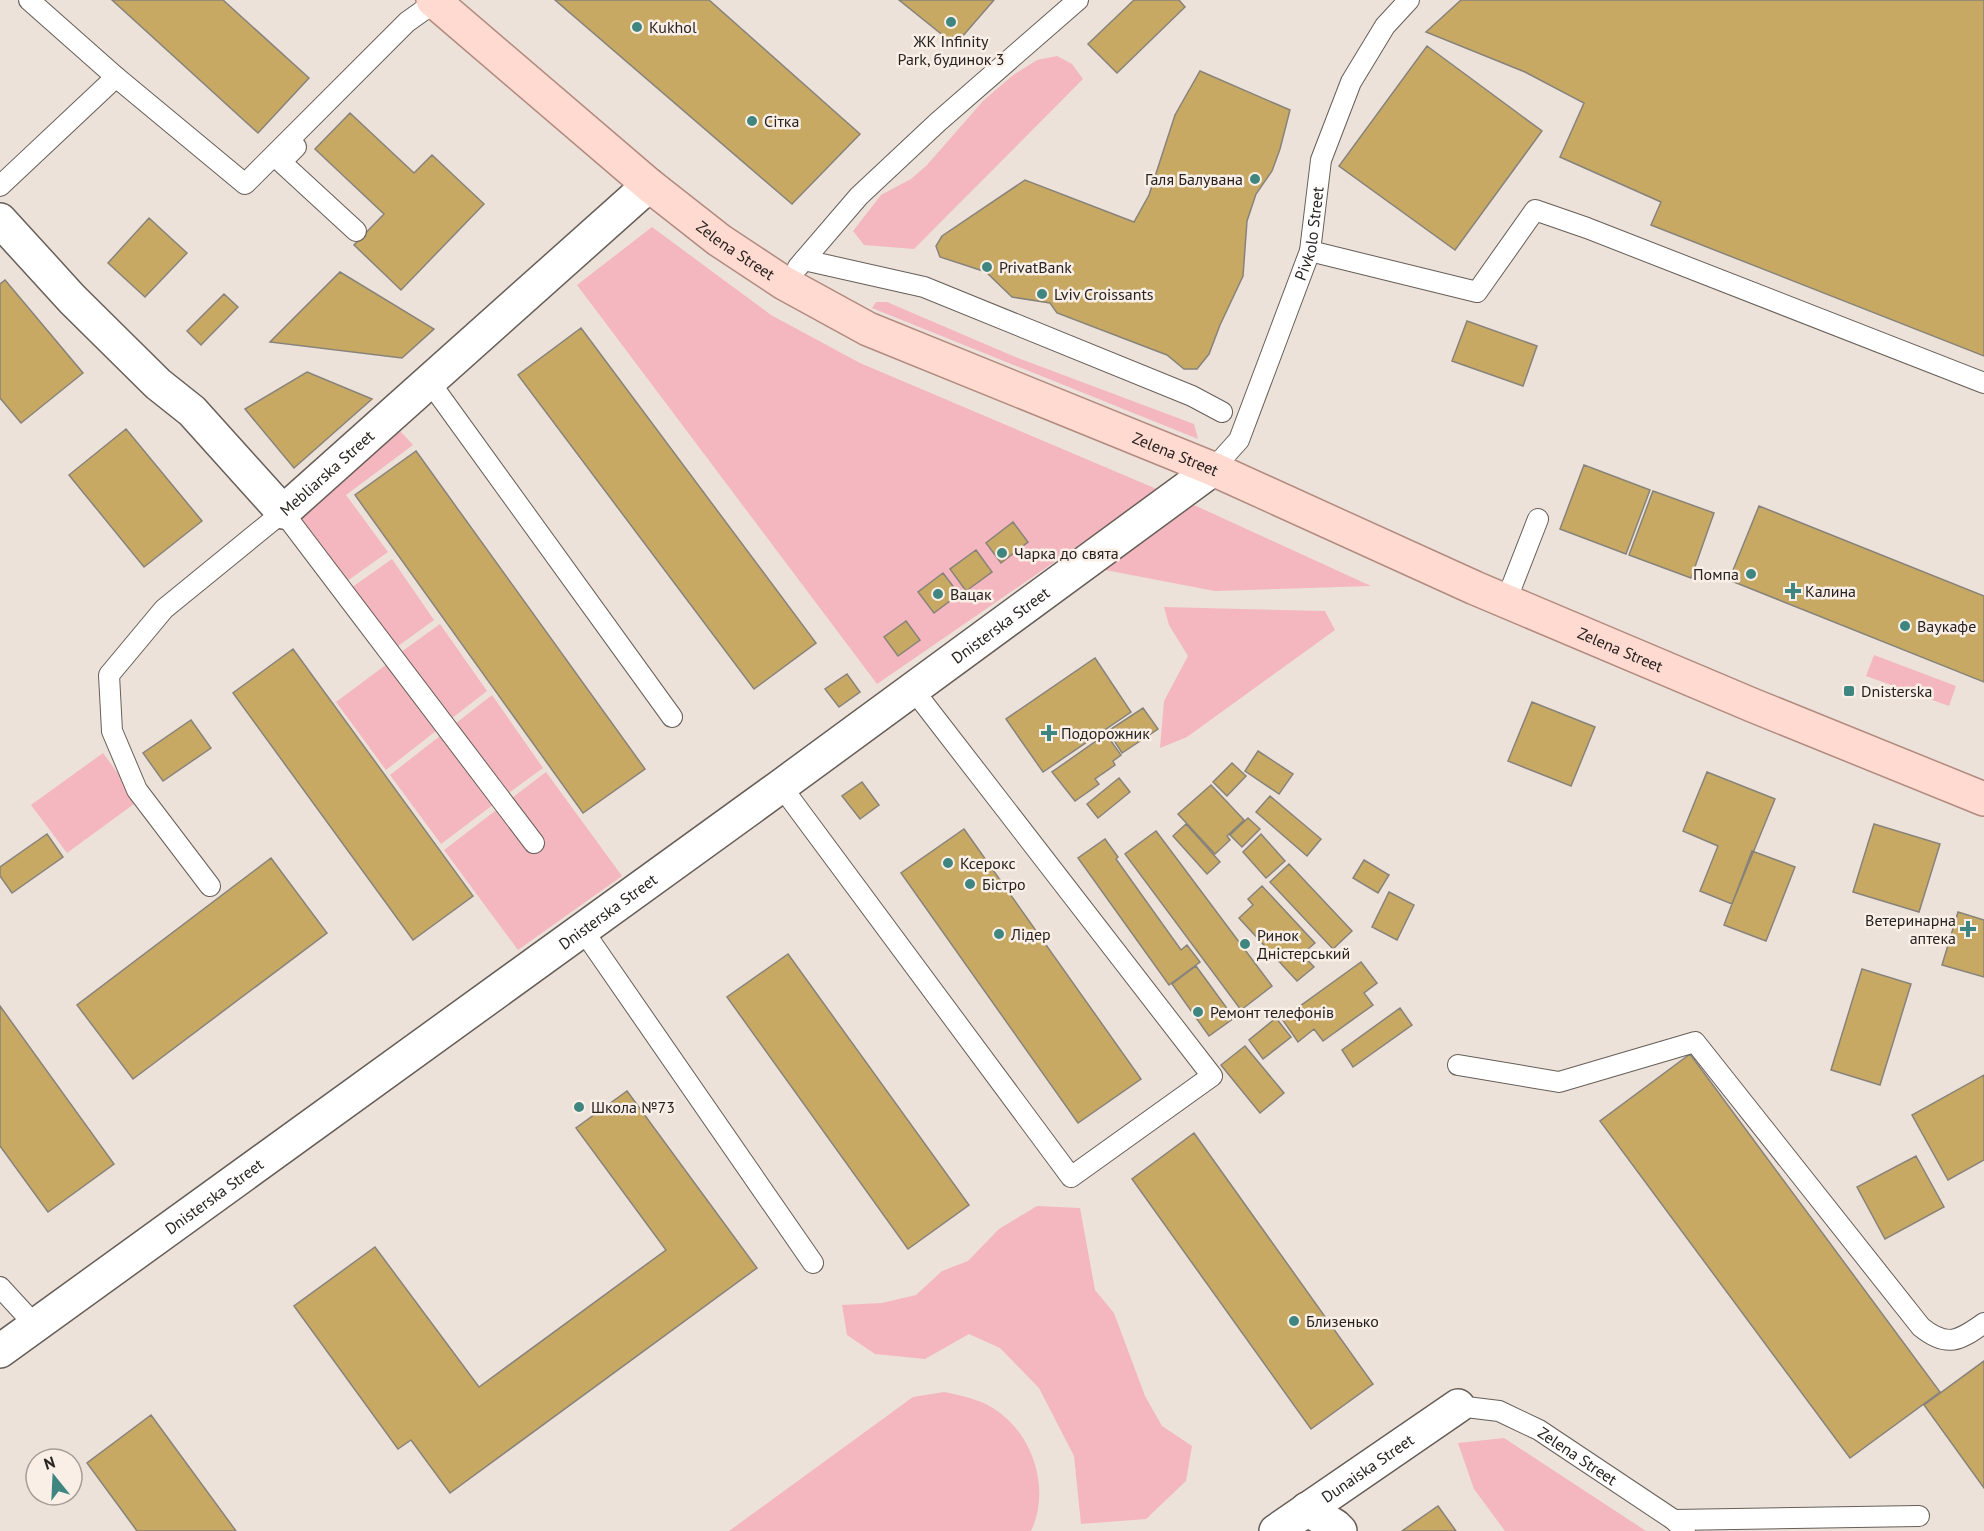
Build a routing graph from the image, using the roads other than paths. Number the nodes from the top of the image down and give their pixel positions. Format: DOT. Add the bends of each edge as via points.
graph roads {
  1 [pos="29,0"];
  2 [pos="1078,0"];
  3 [pos="1409,0"];
  4 [pos="434,1"];
  5 [pos="116,77"];
  6 [pos="649,185"];
  7 [pos="0,186"];
  8 [pos="0,220"];
  9 [pos="356,231"];
  10 [pos="1310,251"];
  11 [pos="794,271"];
  12 [pos="429,381"];
  13 [pos="1984,383"];
  14 [pos="1222,412"];
  15 [pos="1213,469"];
  16 [pos="283,512"];
  17 [pos="1538,519"];
  18 [pos="1506,601"];
  19 [pos="911,690"];
  20 [pos="672,717"];
  21 [pos="781,786"];
  22 [pos="1984,800"];
  23 [pos="534,843"];
  24 [pos="210,886"];
  25 [pos="582,928"];
  26 [pos="1458,1065"];
  27 [pos="813,1263"];
  28 [pos="0,1287"];
  29 [pos="1984,1323"];
  30 [pos="34,1325"];
  31 [pos="0,1351"];
  32 [pos="1458,1406"];
  33 [pos="1306,1509"];
  34 [pos="1919,1516"];
  35 [pos="1680,1526"];
  36 [pos="1276,1531"];
  37 [pos="1340,1531"];
  1 -- 5 [label="lane"];
  2 -- 11 [label="lane" via="867,189"];
  3 -- 10 [label="lane, Pivkolo Street" via="1385,26 1351,82 1321,160"];
  4 -- 5 [label="lane" via="407,22 245,184"];
  4 -- 6 [label="main road, Zelena Street"];
  4 -- 9 [label="lane" via="281,162"];
  5 -- 7 [label="lane"];
  6 -- 11 [label="main road, Zelena Street" via="719,240"];
  6 -- 12 [label="street, Mebliarska Street"];
  8 -- 16 [label="street, Mebliarska Street" via="158,384 192,411"];
  10 -- 13 [label="lane" via="1477,291 1536,210"];
  10 -- 15 [label="lane, Pivkolo Street" via="1239,440"];
  11 -- 14 [label="lane" via="924,287 1192,396"];
  11 -- 15 [label="main road, Zelena Street" via="868,329"];
  12 -- 16 [label="street, Mebliarska Street"];
  12 -- 20 [label="lane"];
  15 -- 18 [label="main road, Zelena Street"];
  15 -- 19 [label="street, Dnisterska Street"];
  16 -- 23 [label="lane"];
  16 -- 24 [label="lane" via="164,609 110,675 112,731 137,790"];
  17 -- 18 [label="lane"];
  18 -- 22 [label="main road, Zelena Street"];
  19 -- 21 [label="street, Dnisterska Street"];
  19 -- 21 [label="lane" via="1212,1076 1071,1177"];
  21 -- 25 [label="street, Dnisterska Street"];
  25 -- 27 [label="lane"];
  25 -- 30 [label="street, Dnisterska Street"];
  26 -- 29 [label="lane" via="1559,1082 1695,1042 1921,1327 1935,1338 1953,1341"];
  28 -- 30 [label="lane"];
  30 -- 31 [label="street, Dnisterska Street"];
  32 -- 33 [label="street, Dunaiska Street"];
  32 -- 35 [label="lane, Zelena Street" via="1499,1411 1539,1430"];
  33 -- 36 [label="street, Dunaiska Street"];
  33 -- 37 [label="street"];
  34 -- 35 [label="lane"];
}
